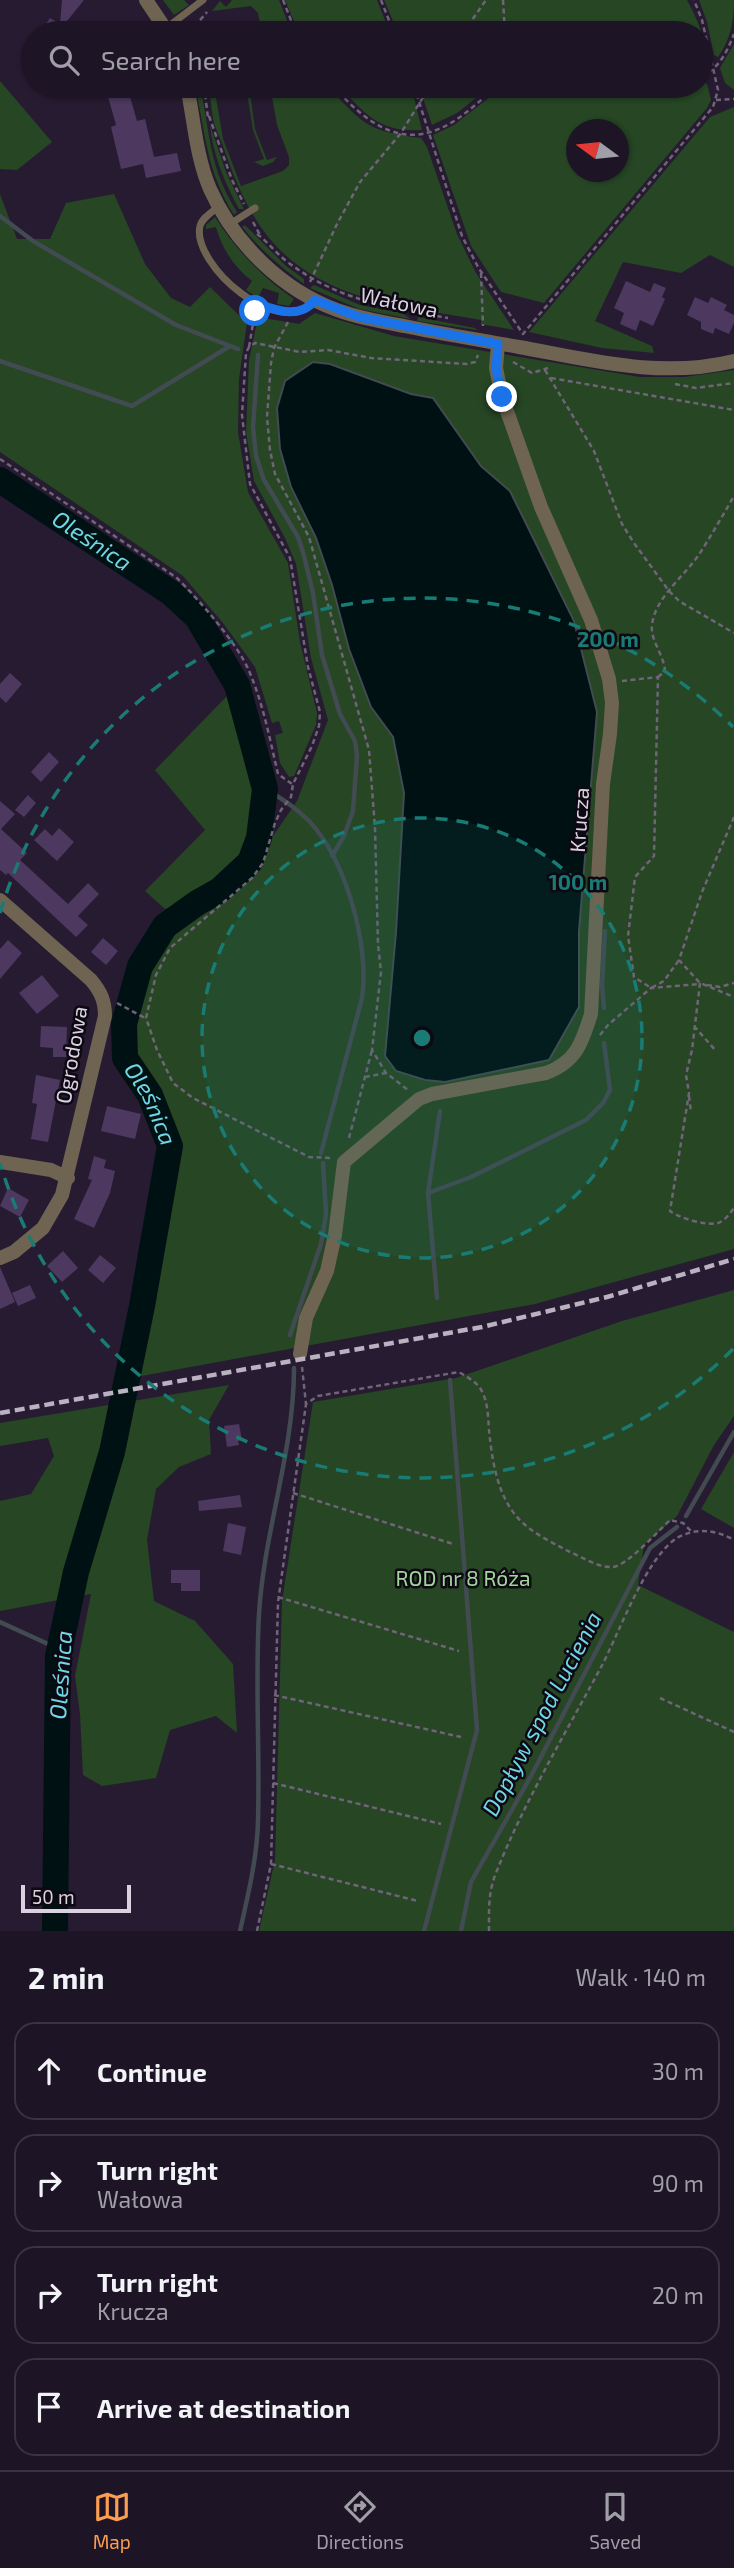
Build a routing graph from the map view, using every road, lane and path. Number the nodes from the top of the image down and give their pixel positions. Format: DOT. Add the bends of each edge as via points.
graph roads {
  1 [pos="146,0"];
  2 [pos="203,0"];
  3 [pos="283,0"];
  4 [pos="381,0"];
  5 [pos="486,0"];
  6 [pos="503,0"];
  7 [pos="694,0"];
  8 [pos="211,7"];
  9 [pos="160,21"];
  10 [pos="179,21"];
  11 [pos="199,21"];
  12 [pos="291,21"];
  13 [pos="389,21"];
  14 [pos="471,21"];
  15 [pos="504,21"];
  16 [pos="701,21"];
  17 [pos="734,34"];
  18 [pos="713,70"];
  19 [pos="713,74"];
  20 [pos="189,98"];
  21 [pos="206,98"];
  22 [pos="345,98"];
  23 [pos="418,98"];
  24 [pos="422,98"];
  25 [pos="483,98"];
  26 [pos="734,99"];
  27 [pos="716,100"];
  28 [pos="420,102"];
  29 [pos="208,114"];
  30 [pos="208,126"];
  31 [pos="401,133"];
  32 [pos="428,133"];
  33 [pos="219,206"];
  34 [pos="243,215"];
  35 [pos="261,237"];
  36 [pos="481,271"];
  37 [pos="312,279"];
  38 [pos="309,297"];
  39 [pos="258,304"];
  40 [pos="407,311"];
  41 [pos="293,312"];
  42 [pos="420,313"];
  43 [pos="447,318"];
  44 [pos="474,323"];
  45 [pos="510,332"];
  46 [pos="523,334"];
  47 [pos="481,340"];
  48 [pos="498,344"];
  49 [pos="249,346"];
  50 [pos="274,348"];
  51 [pos="478,355"];
  52 [pos="496,359"];
  53 [pos="734,361"];
  54 [pos="544,369"];
  55 [pos="550,378"];
  56 [pos="734,410"];
  57 [pos="0,459"];
  58 [pos="734,496"];
  59 [pos="669,591"];
  60 [pos="734,633"];
  61 [pos="658,677"];
  62 [pos="609,679"];
  63 [pos="293,784"];
  64 [pos="734,817"];
  65 [pos="0,900"];
  66 [pos="679,960"];
  67 [pos="734,982"];
  68 [pos="700,984"];
  69 [pos="651,988"];
  70 [pos="734,997"];
  71 [pos="119,1003"];
  72 [pos="146,1018"];
  73 [pos="694,1026"];
  74 [pos="593,1044"];
  75 [pos="372,1050"];
  76 [pos="716,1051"];
  77 [pos="386,1073"];
  78 [pos="365,1077"];
  79 [pos="689,1093"];
  80 [pos="419,1099"];
  81 [pos="691,1112"];
  82 [pos="0,1161"];
  83 [pos="344,1162"];
  84 [pos="68,1178"];
  85 [pos="734,1208"];
  86 [pos="0,1258"];
  87 [pos="301,1360"];
  88 [pos="306,1404"];
  89 [pos="293,1493"];
  90 [pos="691,1531"];
  91 [pos="734,1540"];
  92 [pos="453,1544"];
  93 [pos="278,1597"];
  94 [pos="459,1651"];
  95 [pos="274,1696"];
  96 [pos="660,1698"];
  97 [pos="734,1732"];
  98 [pos="460,1737"];
  99 [pos="273,1783"];
  100 [pos="441,1824"];
  101 [pos="271,1864"];
  102 [pos="418,1901"];
  103 [pos="257,1931"];
  104 [pos="489,1931"];
  1 -- 9 [label="street"];
  2 -- 10 [label="lane"];
  3 -- 12 [label="path"];
  4 -- 13 [label="path"];
  5 -- 14 [label="path"];
  6 -- 15 [label="path"];
  7 -- 16 [label="path"];
  8 -- 11 [label="path"];
  17 -- 18 [label="path"];
  19 -- 27 [label="path"];
  20 -- 33 [label="street, Wałowa" via="203,169"];
  21 -- 29 [label="path"];
  22 -- 31 [label="path" via="369,121"];
  23 -- 28 [label="path"];
  24 -- 28 [label="path"];
  25 -- 32 [label="path" via="453,122"];
  26 -- 27 [label="path"];
  27 -- 46 [label="path"];
  28 -- 31 [label="path"];
  28 -- 32 [label="path"];
  29 -- 30 [label="path"];
  29 -- 34 [label="path"];
  31 -- 32 [label="path"];
  31 -- 37 [label="path" via="360,183"];
  32 -- 36 [label="path" via="453,214"];
  33 -- 34 [label="street, Wałowa"];
  33 -- 39 [label="lane" via="200,225 205,249 228,282"];
  34 -- 35 [label="path"];
  34 -- 35 [label="path"];
  34 -- 38 [label="street, Wałowa" via="269,269"];
  35 -- 37 [label="path"];
  36 -- 44 [label="path" via="484,328"];
  36 -- 46 [label="path"];
  37 -- 38 [label="path"];
  37 -- 40 [label="path" via="365,302"];
  38 -- 41 [label="lane" via="310,307"];
  38 -- 47 [label="street, Wałowa" via="359,317"];
  39 -- 41 [label="lane"];
  39 -- 49 [label="path"];
  41 -- 50 [label="path"];
  42 -- 43 [label="path"];
  45 -- 46 [label="path"];
  47 -- 48 [label="street, Wałowa"];
  47 -- 51 [label="path"];
  48 -- 52 [label="street, Krucza"];
  48 -- 53 [label="street, Wałowa" via="642,369"];
  49 -- 50 [label="path"];
  49 -- 63 [label="path" via="242,415 250,484 290,558 320,712 312,747"];
  50 -- 51 [label="path" via="467,364 475,362"];
  50 -- 75 [label="path" via="267,417 273,462 309,537 369,750 381,972"];
  51 -- 52 [label="path"];
  52 -- 62 [label="street, Krucza" via="502,397 541,507 591,620"];
  54 -- 55 [label="path"];
  55 -- 56 [label="path"];
  55 -- 59 [label="path" via="594,451 622,524"];
  57 -- 63 [label="path" via="177,578 196,597 249,670 278,774"];
  58 -- 59 [label="path" via="699,555"];
  59 -- 60 [label="path"];
  59 -- 61 [label="path" via="651,626 664,659 665,671"];
  61 -- 62 [label="path"];
  61 -- 69 [label="path" via="654,856 635,877 628,936 634,976"];
  62 -- 80 [label="street, Krucza" via="612,703 603,784 591,1014 584,1036 562,1067"];
  63 -- 72 [label="path" via="263,863 252,878 170,948 161,961"];
  64 -- 66 [label="path"];
  65 -- 84 [label="street, Ogrodowa" via="91,980 105,1003"];
  66 -- 68 [label="path"];
  66 -- 69 [label="path" via="664,981"];
  67 -- 68 [label="path" via="720,987"];
  68 -- 69 [label="path"];
  68 -- 70 [label="path"];
  68 -- 73 [label="path"];
  69 -- 74 [label="path" via="608,1024"];
  71 -- 72 [label="path"];
  72 -- 83 [label="path" via="173,1083 192,1098 316,1159"];
  73 -- 76 [label="path"];
  73 -- 79 [label="path" via="686,1075"];
  75 -- 77 [label="path"];
  75 -- 78 [label="path"];
  77 -- 78 [label="path"];
  77 -- 80 [label="path"];
  78 -- 83 [label="path"];
  79 -- 81 [label="path"];
  79 -- 85 [label="path" via="670,1211 716,1224"];
  80 -- 83 [label="street, Krucza"];
  82 -- 84 [label="street" via="51,1170"];
  83 -- 87 [label="street" via="335,1235 327,1271 306,1318"];
  84 -- 86 [label="street, Ogrodowa" via="43,1228"];
  87 -- 88 [label="path"];
  88 -- 89 [label="path"];
  88 -- 90 [label="path" via="318,1396 459,1372 481,1389 486,1402 492,1453 510,1507 544,1538 603,1566 620,1565 670,1520"];
  89 -- 92 [label="path"];
  89 -- 93 [label="path"];
  90 -- 91 [label="path"];
  90 -- 104 [label="path" via="663,1550 649,1572 534,1791 495,1875"];
  93 -- 94 [label="path"];
  93 -- 95 [label="path"];
  95 -- 98 [label="path"];
  95 -- 99 [label="path"];
  96 -- 97 [label="path"];
  99 -- 100 [label="path"];
  99 -- 101 [label="path"];
  101 -- 102 [label="path"];
  101 -- 103 [label="path"];
}
